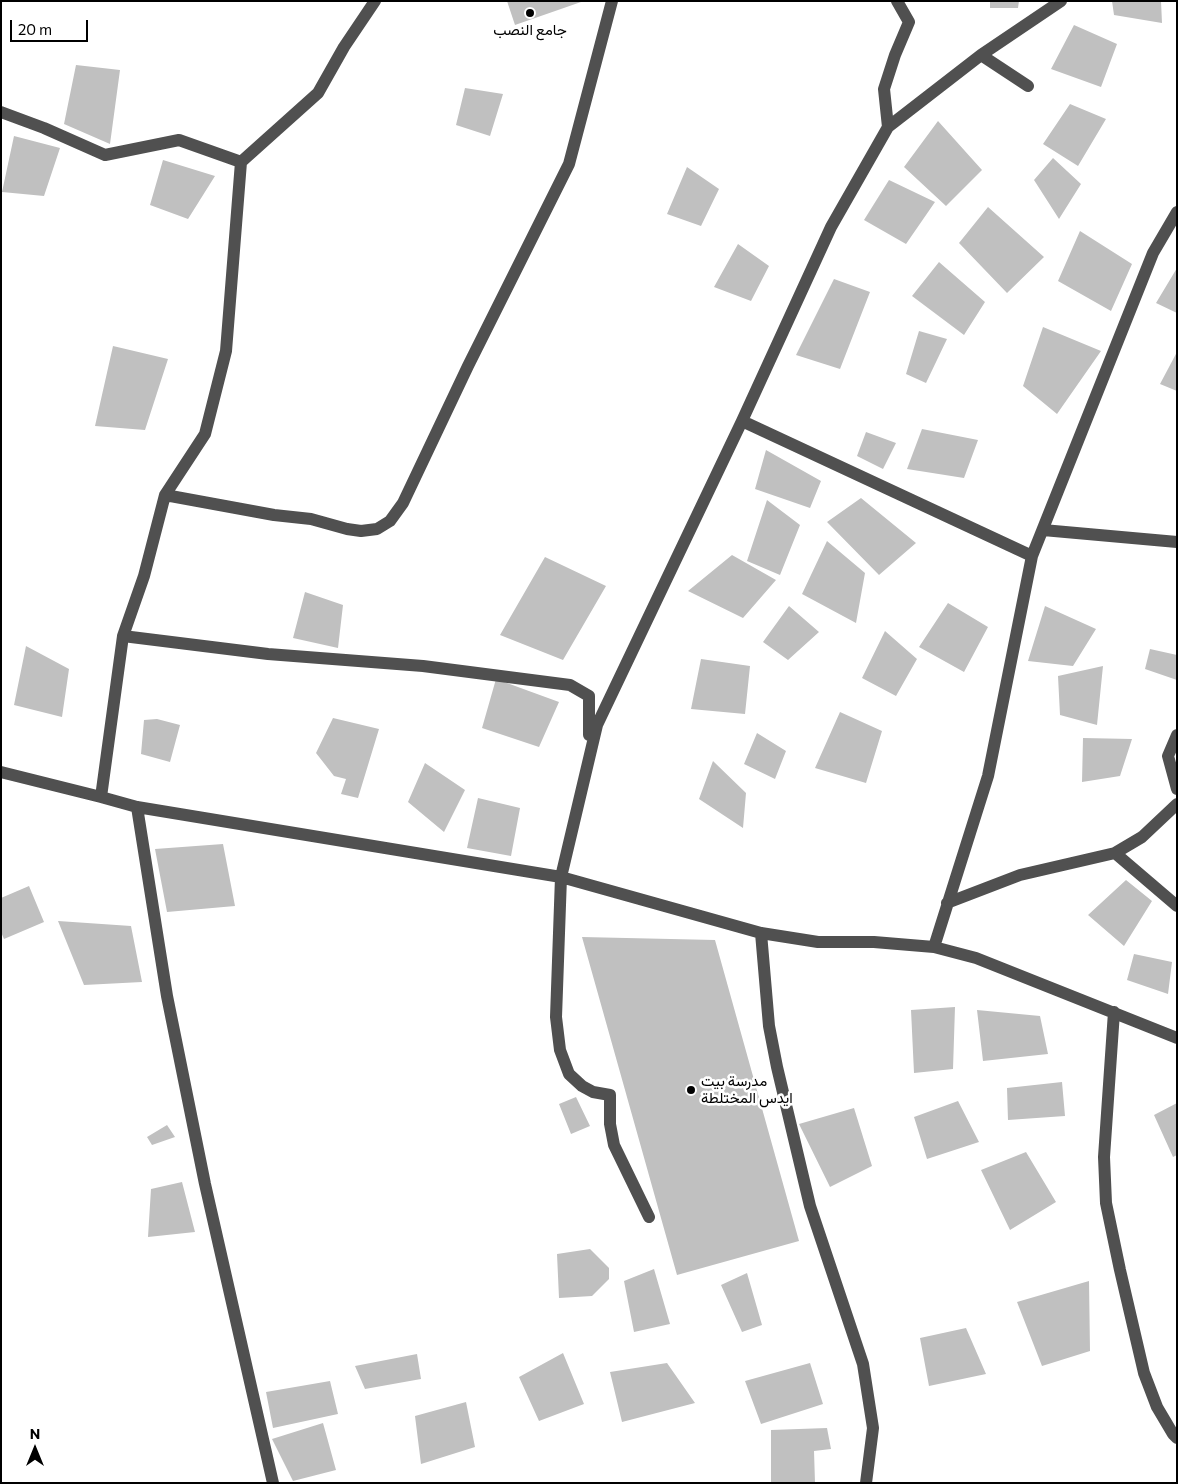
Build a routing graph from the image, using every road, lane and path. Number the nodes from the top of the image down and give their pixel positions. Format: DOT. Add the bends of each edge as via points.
graph roads {
  1 [pos="375,1"];
  2 [pos="612,1"];
  3 [pos="897,1"];
  4 [pos="1061,1"];
  5 [pos="981,55"];
  6 [pos="1028,86"];
  7 [pos="1,112"];
  8 [pos="888,127"];
  9 [pos="241,162"];
  10 [pos="1177,212"];
  11 [pos="742,421"];
  12 [pos="165,495"];
  13 [pos="1043,530"];
  14 [pos="1177,542"];
  15 [pos="1032,556"];
  16 [pos="123,636"];
  17 [pos="597,725"];
  18 [pos="1177,735"];
  19 [pos="1,772"];
  20 [pos="1177,789"];
  21 [pos="100,797"];
  22 [pos="1177,804"];
  23 [pos="137,808"];
  24 [pos="1114,854"];
  25 [pos="561,877"];
  26 [pos="948,902"];
  27 [pos="1177,906"];
  28 [pos="761,933"];
  29 [pos="934,947"];
  30 [pos="1114,1012"];
  31 [pos="1177,1038"];
  32 [pos="649,1217"];
  33 [pos="1177,1438"];
  34 [pos="273,1483"];
  35 [pos="866,1483"];
  1 -- 9 [label="street" via="318,94"];
  2 -- 12 [label="street" via="569,164 403,502 390,522 377,529 361,531 311,519"];
  3 -- 8 [label="street" via="909,22 884,89"];
  4 -- 5 [label="street"];
  5 -- 6 [label="street"];
  5 -- 8 [label="street"];
  7 -- 9 [label="street" via="104,155 179,140"];
  8 -- 11 [label="street" via="831,227"];
  9 -- 12 [label="street" via="226,351 205,434"];
  10 -- 13 [label="street" via="1153,254"];
  11 -- 15 [label="street"];
  11 -- 17 [label="street"];
  12 -- 16 [label="street" via="144,576"];
  13 -- 14 [label="street"];
  13 -- 15 [label="street"];
  15 -- 26 [label="street" via="988,776"];
  16 -- 17 [label="street" via="268,654 423,666 570,685 589,696 589,735"];
  16 -- 21 [label="street"];
  17 -- 25 [label="street"];
  18 -- 20 [label="street" via="1168,756"];
  19 -- 21 [label="street"];
  21 -- 23 [label="street"];
  22 -- 24 [label="street" via="1142,837"];
  23 -- 25 [label="street"];
  23 -- 34 [label="street" via="166,996"];
  24 -- 26 [label="street" via="1020,875"];
  24 -- 27 [label="street"];
  25 -- 28 [label="street"];
  25 -- 32 [label="street" via="556,1017 560,1050 569,1074 582,1086 610,1095 614,1145"];
  26 -- 29 [label="street"];
  28 -- 29 [label="street" via="818,942"];
  28 -- 35 [label="street" via="777,1067 810,1206 863,1364 873,1428"];
  29 -- 30 [label="street" via="976,958"];
  30 -- 31 [label="street"];
  30 -- 33 [label="street" via="1104,1157 1106,1203 1144,1374 1157,1407"];
}
